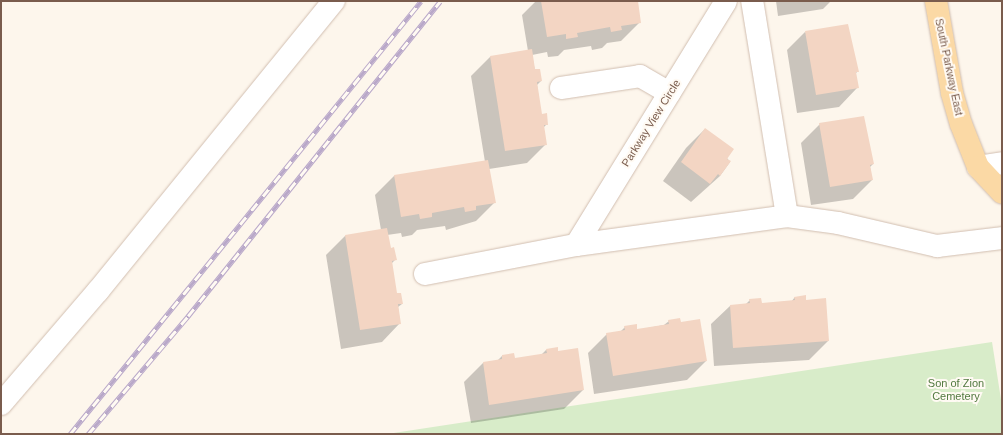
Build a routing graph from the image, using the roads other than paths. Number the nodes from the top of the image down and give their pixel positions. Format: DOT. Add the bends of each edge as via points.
graph roads {
  1 [pos="334,1"];
  2 [pos="726,1"];
  3 [pos="752,1"];
  4 [pos="936,1"];
  5 [pos="561,88"];
  6 [pos="670,93"];
  7 [pos="1002,163"];
  8 [pos="978,167"];
  9 [pos="1002,193"];
  10 [pos="787,216"];
  11 [pos="1002,238"];
  12 [pos="576,245"];
  13 [pos="425,274"];
  14 [pos="1,404"];
  1 -- 14 [label="street" via="98,291"];
  2 -- 6 [label="street, Parkway View Circle"];
  3 -- 10 [label="street"];
  4 -- 8 [label="main road, South Parkway East" via="952,93"];
  5 -- 6 [label="street" via="640,76"];
  6 -- 12 [label="street, Parkway View Circle"];
  7 -- 8 [label="street"];
  8 -- 9 [label="main road, South Parkway East"];
  10 -- 11 [label="street" via="838,222 937,246"];
  10 -- 12 [label="street"];
  12 -- 13 [label="street"];
}
